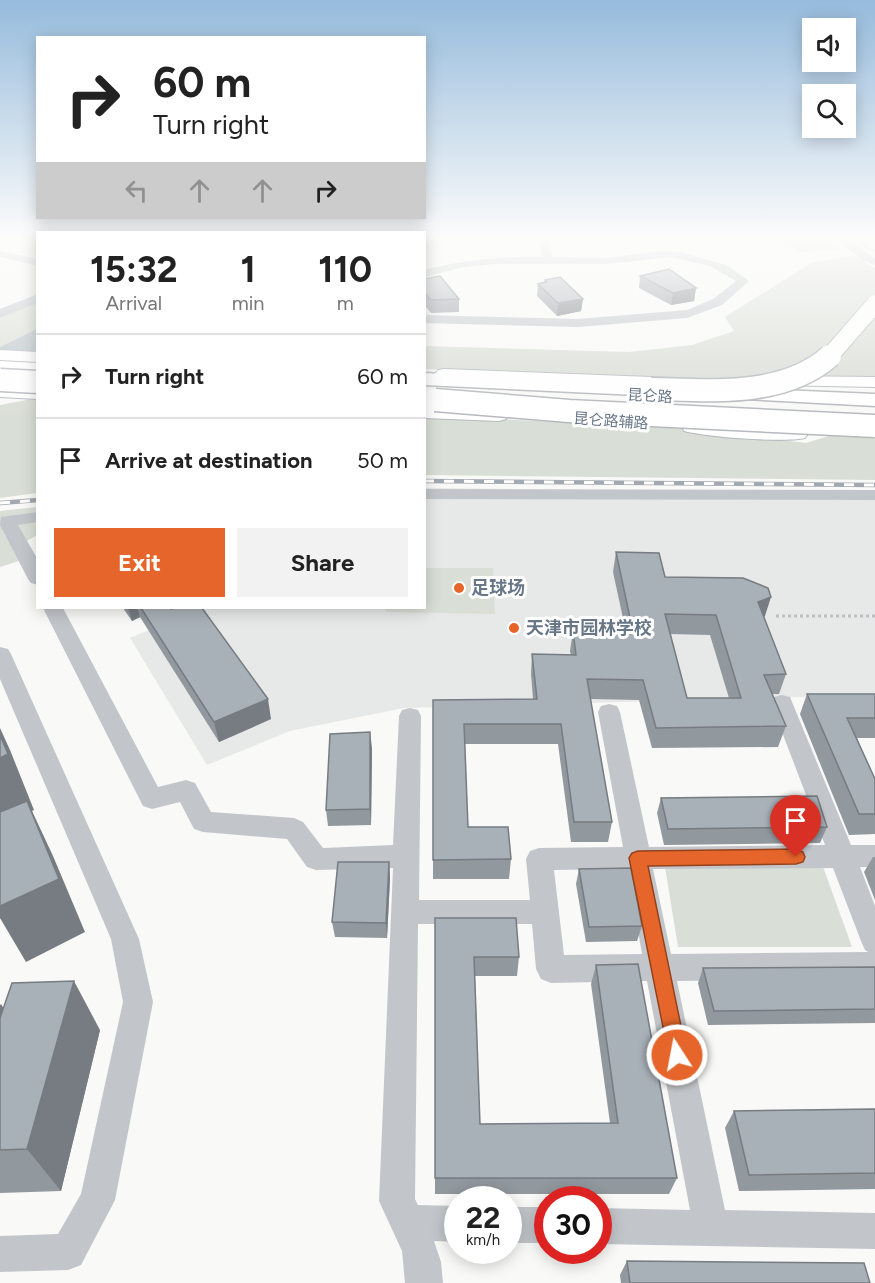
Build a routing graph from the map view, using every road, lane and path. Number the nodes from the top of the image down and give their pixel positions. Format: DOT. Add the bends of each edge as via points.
graph roads {
  1 [pos="725,297"];
  2 [pos="36,299"];
  3 [pos="875,304"];
  4 [pos="0,314"];
  5 [pos="426,319"];
  6 [pos="0,355"];
  7 [pos="36,357"];
  8 [pos="0,367"];
  9 [pos="36,369"];
  10 [pos="426,373"];
  11 [pos="426,379"];
  12 [pos="36,381"];
  13 [pos="875,382"];
  14 [pos="651,389"];
  15 [pos="4,391"];
  16 [pos="36,394"];
  17 [pos="427,399"];
  18 [pos="875,400"];
  19 [pos="875,407"];
  20 [pos="875,419"];
  21 [pos="875,426"];
  22 [pos="791,428"];
  23 [pos="875,430"];
  24 [pos="426,494"];
  25 [pos="875,495"];
  26 [pos="36,516"];
  27 [pos="4,522"];
  28 [pos="36,576"];
  29 [pos="54,609"];
  30 [pos="776,616"];
  31 [pos="875,616"];
  32 [pos="0,654"];
  33 [pos="782,703"];
  34 [pos="609,712"];
  35 [pos="410,716"];
  36 [pos="406,856"];
  37 [pos="842,856"];
  38 [pos="875,856"];
  39 [pos="638,858"];
  40 [pos="405,912"];
  41 [pos="545,912"];
  42 [pos="875,941"];
  43 [pos="875,965"];
  44 [pos="660,968"];
  45 [pos="408,1223"];
  46 [pos="444,1224"];
  47 [pos="612,1226"];
  48 [pos="711,1228"];
  49 [pos="875,1231"];
  50 [pos="0,1254"];
  51 [pos="424,1283"];
  1 -- 5 [label="street" via="705,310 687,314 579,323"];
  2 -- 4 [label="street"];
  3 -- 14 [label="highway, bridge" via="830,356 792,377 736,389"];
  6 -- 7 [label="main road"];
  8 -- 9 [label="highway"];
  10 -- 13 [label="main road" via="669,384"];
  11 -- 14 [label="highway"];
  12 -- 15 [label="highway, bridge"];
  14 -- 18 [label="highway, bridge"];
  15 -- 16 [label="main road"];
  17 -- 19 [label="highway, 昆仑路"];
  17 -- 20 [label="highway, 昆仑路, bridge"];
  17 -- 22 [label="highway, bridge"];
  21 -- 22 [label="highway, bridge"];
  22 -- 23 [label="highway, bridge"];
  24 -- 25 [label="street"];
  26 -- 27 [label="street"];
  27 -- 28 [label="street"];
  29 -- 36 [label="street" via="153,799 186,790 203,822 294,829 316,859"];
  30 -- 31 [label="path"];
  32 -- 50 [label="street" via="125,939 138,1002 97,1200 68,1252"];
  33 -- 37 [label="street"];
  34 -- 39 [label="street"];
  35 -- 36 [label="street"];
  36 -- 40 [label="street"];
  37 -- 38 [label="street"];
  37 -- 39 [label="street"];
  37 -- 42 [label="street"];
  39 -- 41 [label="street" via="539,860"];
  39 -- 44 [label="street"];
  40 -- 41 [label="street"];
  40 -- 45 [label="street" via="397,1201"];
  41 -- 44 [label="street" via="551,969"];
  43 -- 44 [label="street"];
  44 -- 48 [label="street"];
  45 -- 46 [label="street"];
  45 -- 51 [label="street" via="425,1266"];
  47 -- 48 [label="street"];
  48 -- 49 [label="street"];
}
